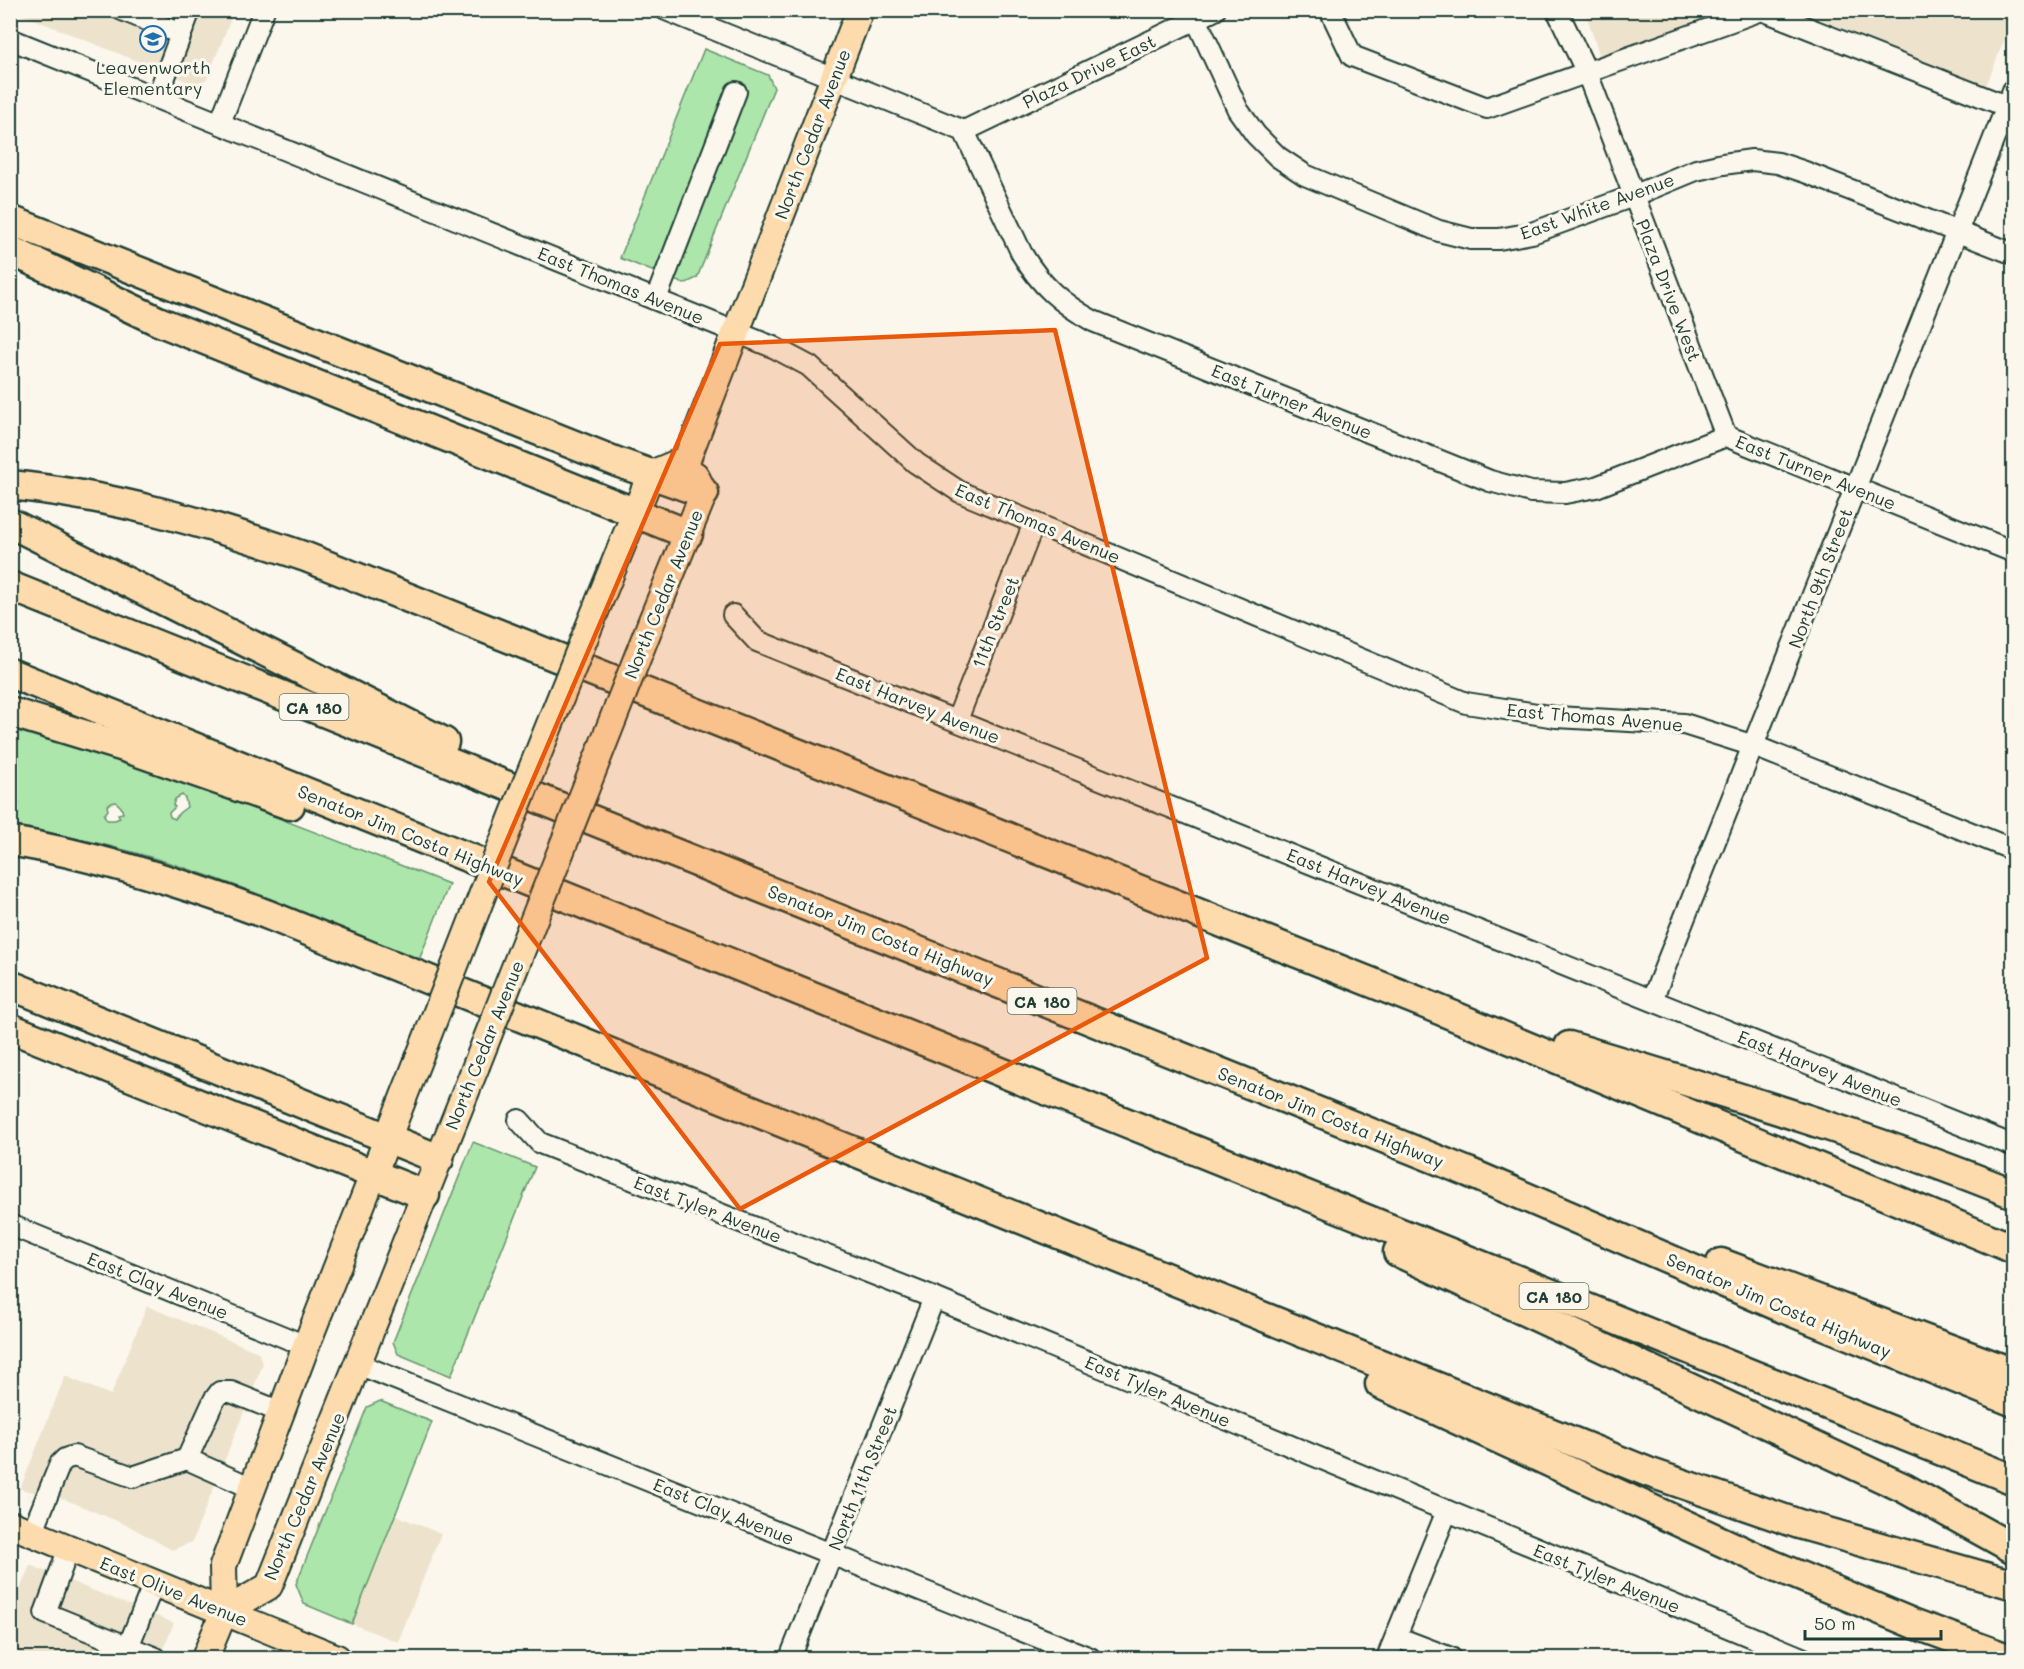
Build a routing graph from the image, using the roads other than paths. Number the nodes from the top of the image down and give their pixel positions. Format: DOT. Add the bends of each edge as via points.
graph roads {
  1 [pos="122,10"];
  2 [pos="190,10"];
  3 [pos="264,10"];
  4 [pos="666,10"];
  5 [pos="860,10"];
  6 [pos="1215,10"];
  7 [pos="1330,10"];
  8 [pos="1557,10"];
  9 [pos="1762,10"];
  10 [pos="1194,15"];
  11 [pos="181,34"];
  12 [pos="10,39"];
  13 [pos="1587,73"];
  14 [pos="834,77"];
  15 [pos="2013,88"];
  16 [pos="736,92"];
  17 [pos="157,98"];
  18 [pos="2006,106"];
  19 [pos="220,123"];
  20 [pos="964,131"];
  21 [pos="1633,196"];
  22 [pos="10,220"];
  23 [pos="1958,231"];
  24 [pos="10,250"];
  25 [pos="2013,254"];
  26 [pos="656,299"];
  27 [pos="737,332"];
  28 [pos="1726,436"];
  29 [pos="687,459"];
  30 [pos="651,474"];
  31 [pos="10,485"];
  32 [pos="1855,488"];
  33 [pos="704,492"];
  34 [pos="635,513"];
  35 [pos="10,523"];
  36 [pos="1034,523"];
  37 [pos="688,534"];
  38 [pos="2013,552"];
  39 [pos="10,586"];
  40 [pos="733,615"];
  41 [pos="10,673"];
  42 [pos="10,711"];
  43 [pos="957,720"];
  44 [pos="1754,746"];
  45 [pos="617,829"];
  46 [pos="10,842"];
  47 [pos="2013,849"];
  48 [pos="582,904"];
  49 [pos="10,985"];
  50 [pos="1652,1000"];
  51 [pos="1423,1003"];
  52 [pos="10,1028"];
  53 [pos="1094,1111"];
  54 [pos="519,1120"];
  55 [pos="388,1138"];
  56 [pos="2013,1146"];
  57 [pos="439,1159"];
  58 [pos="1468,1172"];
  59 [pos="373,1174"];
  60 [pos="2013,1194"];
  61 [pos="425,1195"];
  62 [pos="10,1225"];
  63 [pos="1046,1229"];
  64 [pos="2013,1249"];
  65 [pos="934,1298"];
  66 [pos="306,1346"];
  67 [pos="358,1364"];
  68 [pos="2013,1373"];
  69 [pos="2013,1402"];
  70 [pos="281,1412"];
  71 [pos="186,1459"];
  72 [pos="2013,1480"];
  73 [pos="252,1488"];
  74 [pos="1447,1511"];
  75 [pos="21,1528"];
  76 [pos="69,1548"];
  77 [pos="2013,1549"];
  78 [pos="831,1555"];
  79 [pos="154,1583"];
  80 [pos="2013,1585"];
  81 [pos="224,1612"];
  82 [pos="1396,1637"];
  83 [pos="128,1647"];
  84 [pos="156,1659"];
  85 [pos="205,1659"];
  86 [pos="337,1659"];
  87 [pos="790,1659"];
  88 [pos="1090,1659"];
  89 [pos="1388,1659"];
  90 [pos="1451,1659"];
  91 [pos="1802,1659"];
  92 [pos="2007,1659"];
  1 -- 11 [label="street"];
  2 -- 11 [label="street"];
  3 -- 19 [label="street"];
  4 -- 14 [label="street"];
  5 -- 14 [label="main road, North Cedar Avenue"];
  6 -- 10 [label="street, Plaza Drive East"];
  7 -- 13 [label="street" via="1352,56 1487,108"];
  8 -- 13 [label="street, Plaza Drive West"];
  9 -- 13 [label="street"];
  9 -- 18 [label="street"];
  10 -- 20 [label="street, Plaza Drive East"];
  10 -- 21 [label="street, East White Avenue" via="1238,110 1278,157 1305,175 1439,231 1471,239 1499,239 1532,233"];
  11 -- 17 [label="street"];
  12 -- 17 [label="street, East Thomas Avenue"];
  13 -- 21 [label="street, Plaza Drive West"];
  14 -- 20 [label="street"];
  14 -- 27 [label="main road, North Cedar Avenue"];
  15 -- 18 [label="street, North 9th Street"];
  16 -- 26 [label="street"];
  17 -- 19 [label="street, East Thomas Avenue"];
  18 -- 23 [label="street, North 9th Street"];
  19 -- 26 [label="street, East Thomas Avenue"];
  20 -- 28 [label="street, East Turner Avenue" via="1022,254 1052,294 1074,310 1490,481 1531,492 1565,493 1596,487"];
  21 -- 23 [label="street, East White Avenue" via="1696,170 1752,160 1805,172"];
  21 -- 28 [label="street, Plaza Drive West"];
  22 -- 30 [label="highway"];
  23 -- 25 [label="street, East White Avenue"];
  23 -- 32 [label="street, North 9th Street"];
  24 -- 34 [label="highway" via="158,321"];
  26 -- 27 [label="street, East Thomas Avenue"];
  27 -- 29 [label="main road, North Cedar Avenue"];
  27 -- 36 [label="street, East Thomas Avenue" via="809,366 916,463 960,492"];
  28 -- 32 [label="street, East Turner Avenue"];
  29 -- 30 [label="main road"];
  29 -- 33 [label="main road, North Cedar Avenue"];
  30 -- 33 [label="highway"];
  30 -- 34 [label="main road"];
  31 -- 51 [label="highway" via="184,517 306,557"];
  32 -- 38 [label="street, East Turner Avenue"];
  32 -- 44 [label="street, North 9th Street"];
  33 -- 37 [label="main road, North Cedar Avenue"];
  34 -- 37 [label="highway"];
  34 -- 55 [label="main road, bridge"];
  35 -- 45 [label="highway"];
  36 -- 43 [label="street, 11th Street"];
  36 -- 44 [label="street, East Thomas Avenue" via="1466,703 1556,717 1684,724"];
  37 -- 57 [label="main road, North Cedar Avenue, bridge"];
  39 -- 45 [label="highway, Senator Jim Costa Highway / CA 180"];
  40 -- 43 [label="street, East Harvey Avenue" via="758,641"];
  41 -- 48 [label="highway, Senator Jim Costa Highway / CA 180"];
  42 -- 48 [label="highway"];
  43 -- 50 [label="street, East Harvey Avenue"];
  44 -- 47 [label="street, East Thomas Avenue"];
  44 -- 50 [label="street, North 9th Street"];
  45 -- 58 [label="highway, Senator Jim Costa Highway / CA 180"];
  46 -- 63 [label="highway" via="114,864 219,896"];
  48 -- 53 [label="highway, Senator Jim Costa Highway / CA 180"];
  49 -- 55 [label="highway"];
  50 -- 56 [label="street, East Harvey Avenue"];
  51 -- 60 [label="highway" via="1796,1115"];
  51 -- 64 [label="highway"];
  52 -- 59 [label="highway"];
  53 -- 72 [label="highway, Senator Jim Costa Highway / CA 180"];
  53 -- 77 [label="highway" via="1904,1488"];
  54 -- 65 [label="street, East Tyler Avenue" via="540,1143"];
  55 -- 57 [label="highway"];
  55 -- 59 [label="main road"];
  57 -- 61 [label="main road, North Cedar Avenue"];
  58 -- 68 [label="highway" via="1794,1289"];
  58 -- 69 [label="highway, Senator Jim Costa Highway / CA 180" via="1785,1310"];
  59 -- 61 [label="highway"];
  59 -- 66 [label="main road"];
  61 -- 67 [label="main road, North Cedar Avenue"];
  62 -- 66 [label="street, East Clay Avenue"];
  63 -- 80 [label="highway" via="1648,1472 1779,1518"];
  63 -- 92 [label="highway" via="1766,1562"];
  65 -- 74 [label="street, East Tyler Avenue"];
  65 -- 78 [label="street, North 11th Street"];
  66 -- 70 [label="main road"];
  67 -- 78 [label="street, East Clay Avenue"];
  67 -- 81 [label="main road, North Cedar Avenue" via="268,1586"];
  70 -- 71 [label="street" via="231,1392 220,1392"];
  70 -- 73 [label="main road"];
  71 -- 73 [label="street"];
  71 -- 75 [label="street" via="133,1477 74,1456 65,1459"];
  73 -- 81 [label="main road" via="223,1566"];
  74 -- 82 [label="street"];
  74 -- 91 [label="street, East Tyler Avenue"];
  75 -- 76 [label="main road, East Olive Avenue"];
  76 -- 79 [label="main road, East Olive Avenue"];
  76 -- 83 [label="street" via="45,1613"];
  78 -- 87 [label="street, North 11th Street"];
  78 -- 88 [label="street, East Clay Avenue"];
  79 -- 81 [label="main road, East Olive Avenue"];
  79 -- 83 [label="street"];
  81 -- 85 [label="main road"];
  81 -- 86 [label="main road, East Olive Avenue"];
  82 -- 89 [label="street"];
  82 -- 90 [label="street"];
  83 -- 84 [label="street"];
}
